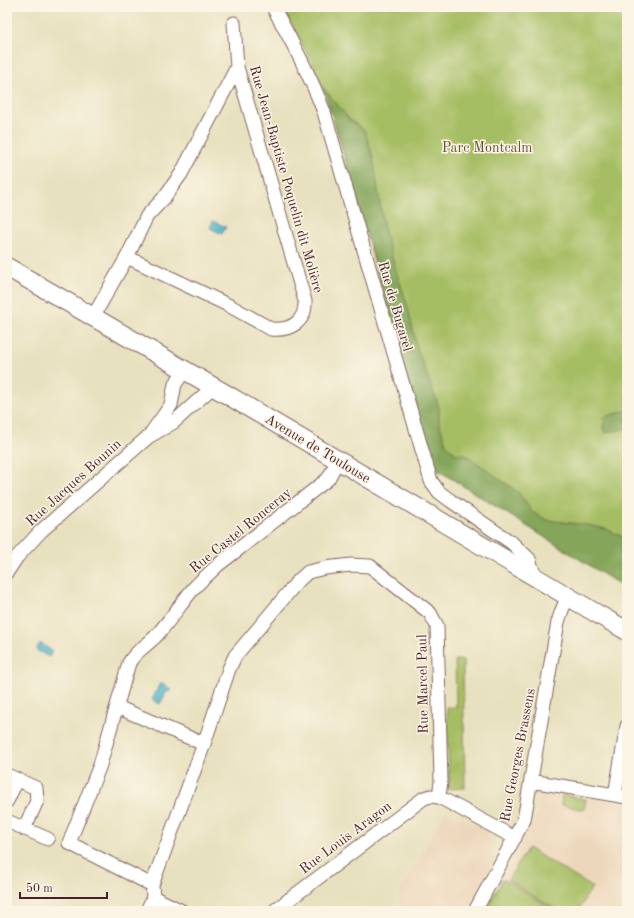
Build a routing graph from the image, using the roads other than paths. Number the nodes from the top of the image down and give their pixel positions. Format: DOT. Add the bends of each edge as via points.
graph roads {
  1 [pos="273,7"];
  2 [pos="234,23"];
  3 [pos="237,67"];
  4 [pos="126,257"];
  5 [pos="7,267"];
  6 [pos="93,317"];
  7 [pos="184,370"];
  8 [pos="213,387"];
  9 [pos="173,397"];
  10 [pos="189,409"];
  11 [pos="148,437"];
  12 [pos="338,460"];
  13 [pos="7,572"];
  14 [pos="535,577"];
  15 [pos="568,596"];
  16 [pos="627,631"];
  17 [pos="117,707"];
  18 [pos="627,726"];
  19 [pos="204,744"];
  20 [pos="12,778"];
  21 [pos="531,781"];
  22 [pos="621,796"];
  23 [pos="439,797"];
  24 [pos="7,801"];
  25 [pos="7,821"];
  26 [pos="24,829"];
  27 [pos="515,838"];
  28 [pos="48,839"];
  29 [pos="152,902"];
  30 [pos="182,911"];
  31 [pos="274,911"];
  32 [pos="475,911"];
  1 -- 14 [label="street, Rue de Bugarel" via="300,56 324,112 431,481 451,502 512,543 529,559"];
  2 -- 3 [label="street, Rue Jean-Baptiste Poquelin dit Molière"];
  3 -- 4 [label="street" via="181,174 147,216"];
  3 -- 4 [label="street, Rue Jean-Baptiste Poquelin dit Molière" via="304,294 306,308 301,318 288,329 271,329 230,306"];
  4 -- 6 [label="street"];
  5 -- 6 [label="main road, Avenue de Toulouse"];
  6 -- 7 [label="main road, Avenue de Toulouse"];
  7 -- 8 [label="main road, Avenue de Toulouse"];
  7 -- 9 [label="street, Rue Jacques Bounin" via="175,384"];
  8 -- 10 [label="street, Rue Jacques Bounin"];
  8 -- 12 [label="main road, Avenue de Toulouse"];
  9 -- 10 [label="street" via="181,407"];
  9 -- 11 [label="street, Rue Jacques Bounin" via="171,405"];
  10 -- 11 [label="street, Rue Jacques Bounin" via="174,422"];
  11 -- 13 [label="street, Rue Jacques Bounin" via="41,531"];
  12 -- 14 [label="main road, Avenue de Toulouse"];
  12 -- 17 [label="street, Rue Castel Ronceray" via="328,479 208,574 156,636 134,655 129,663"];
  14 -- 15 [label="main road, Avenue de Toulouse"];
  15 -- 16 [label="main road, Avenue de Toulouse"];
  15 -- 21 [label="street, Rue Georges Brassens" via="558,622"];
  17 -- 19 [label="street"];
  17 -- 29 [label="street, Rue Castel Ronceray" via="100,765 69,843"];
  18 -- 22 [label="street"];
  19 -- 23 [label="street, Rue Marcel Paul" via="229,669 236,656 298,581 308,572 325,568 351,564 370,566 430,613 437,626 441,781"];
  19 -- 29 [label="street, Rue Marcel Paul"];
  20 -- 24 [label="street"];
  20 -- 26 [label="street" via="36,788 37,801"];
  21 -- 22 [label="street"];
  21 -- 27 [label="street, Rue Georges Brassens" via="524,820"];
  23 -- 27 [label="street"];
  23 -- 31 [label="street, Rue Louis Aragon" via="424,798"];
  25 -- 26 [label="street"];
  26 -- 28 [label="street"];
  27 -- 32 [label="street, Rue Georges Brassens"];
  29 -- 30 [label="street"];
}
